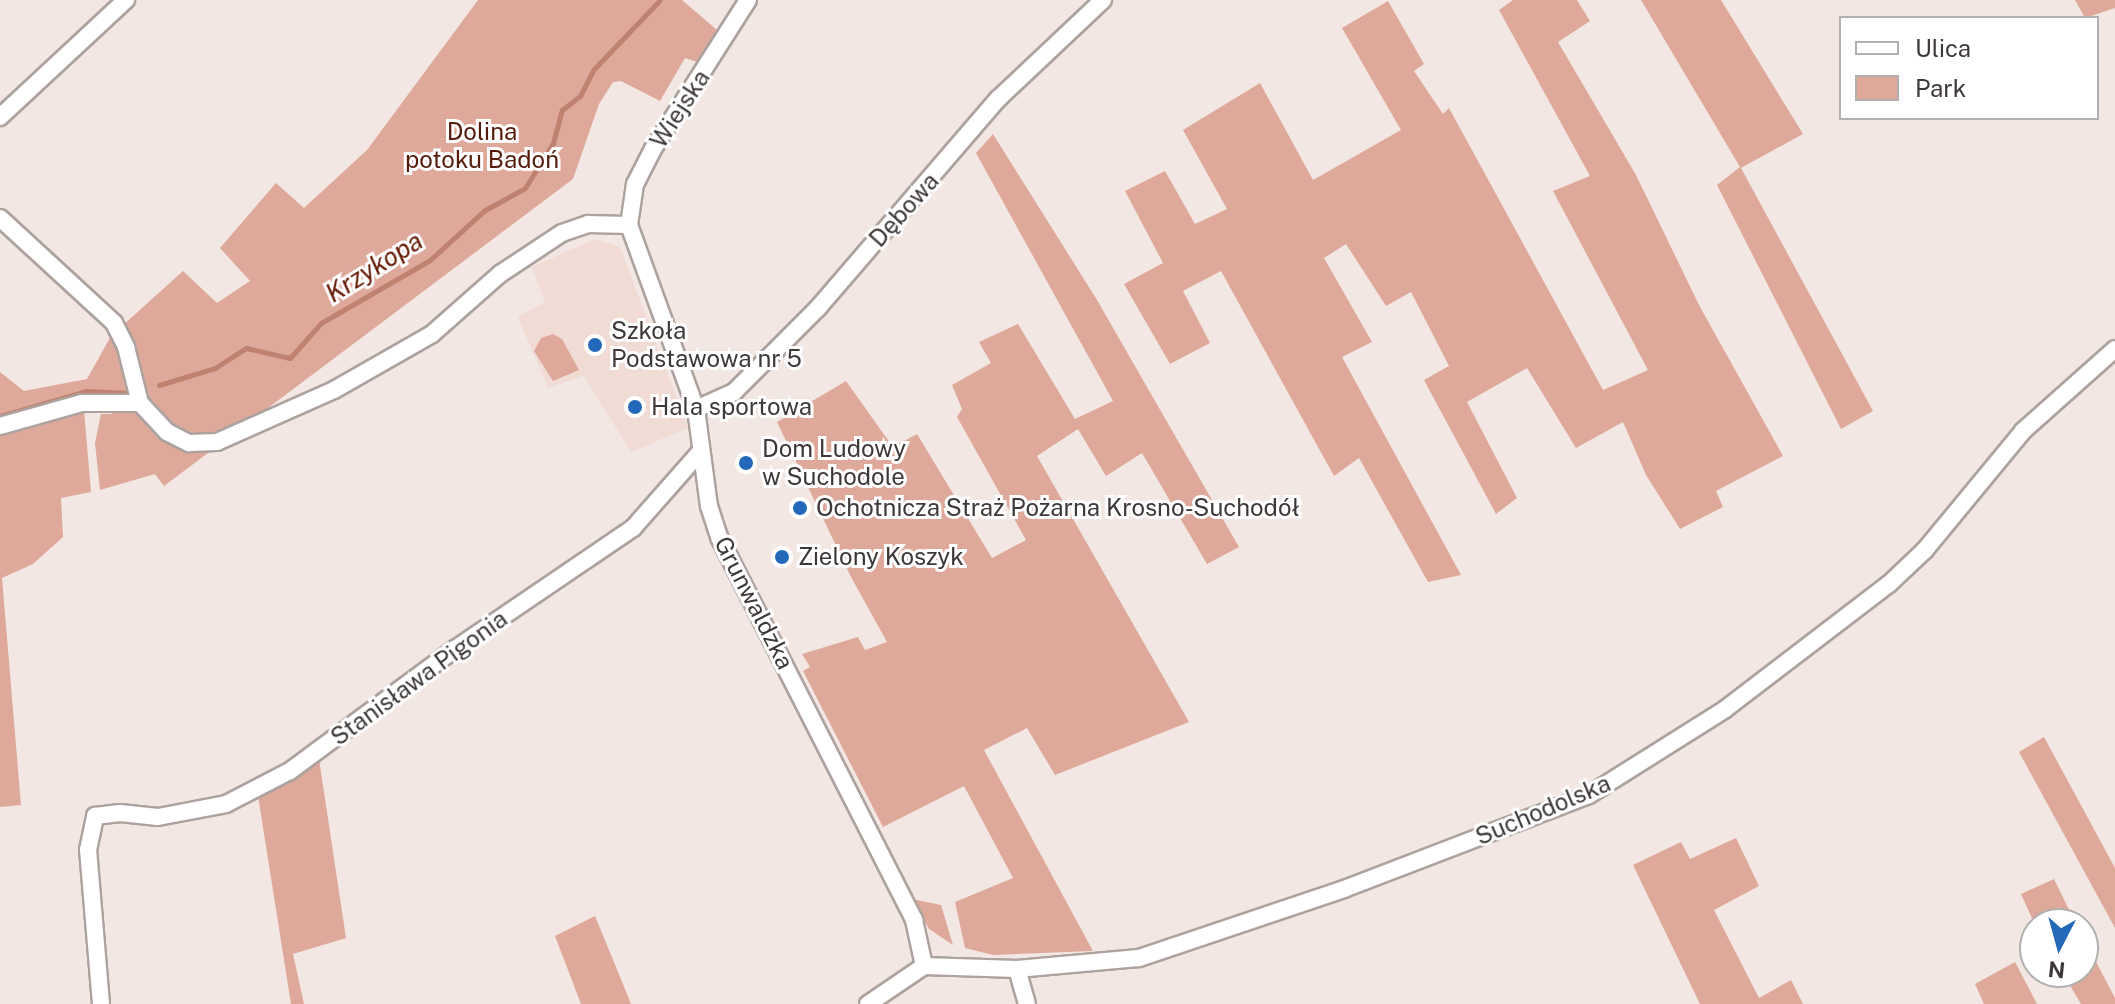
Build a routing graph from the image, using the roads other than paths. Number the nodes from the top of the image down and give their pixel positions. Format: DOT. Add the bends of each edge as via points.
graph roads {
  1 [pos="126,0"];
  2 [pos="748,0"];
  3 [pos="1103,0"];
  4 [pos="0,117"];
  5 [pos="0,218"];
  6 [pos="629,225"];
  7 [pos="2115,349"];
  8 [pos="140,403"];
  9 [pos="696,409"];
  10 [pos="0,426"];
  11 [pos="701,451"];
  12 [pos="924,966"];
  13 [pos="1017,969"];
  14 [pos="101,1004"];
  15 [pos="868,1004"];
  16 [pos="1027,1004"];
  1 -- 4 [label="street"];
  2 -- 6 [label="street, Wiejska" via="653,149 635,184"];
  3 -- 9 [label="street, Dębowa" via="998,99 818,308 745,381"];
  5 -- 8 [label="street" via="114,323"];
  6 -- 8 [label="street" via="588,224 562,233 500,274 432,334 334,390 217,442 189,443 167,432"];
  6 -- 9 [label="street, Grunwaldzka"];
  7 -- 13 [label="street, Suchodolska" via="2023,431 1925,550 1889,584 1724,710 1589,795 1156,953 1091,966"];
  8 -- 10 [label="street" via="82,403"];
  9 -- 11 [label="street, Grunwaldzka"];
  11 -- 12 [label="street, Grunwaldzka" via="720,539 914,920"];
  11 -- 14 [label="street, Stanisława Pigonia" via="633,528 455,649 290,771 226,804 198,811 95,816 88,850"];
  12 -- 13 [label="street, Suchodolska"];
  12 -- 15 [label="street"];
  13 -- 16 [label="street"];
}
